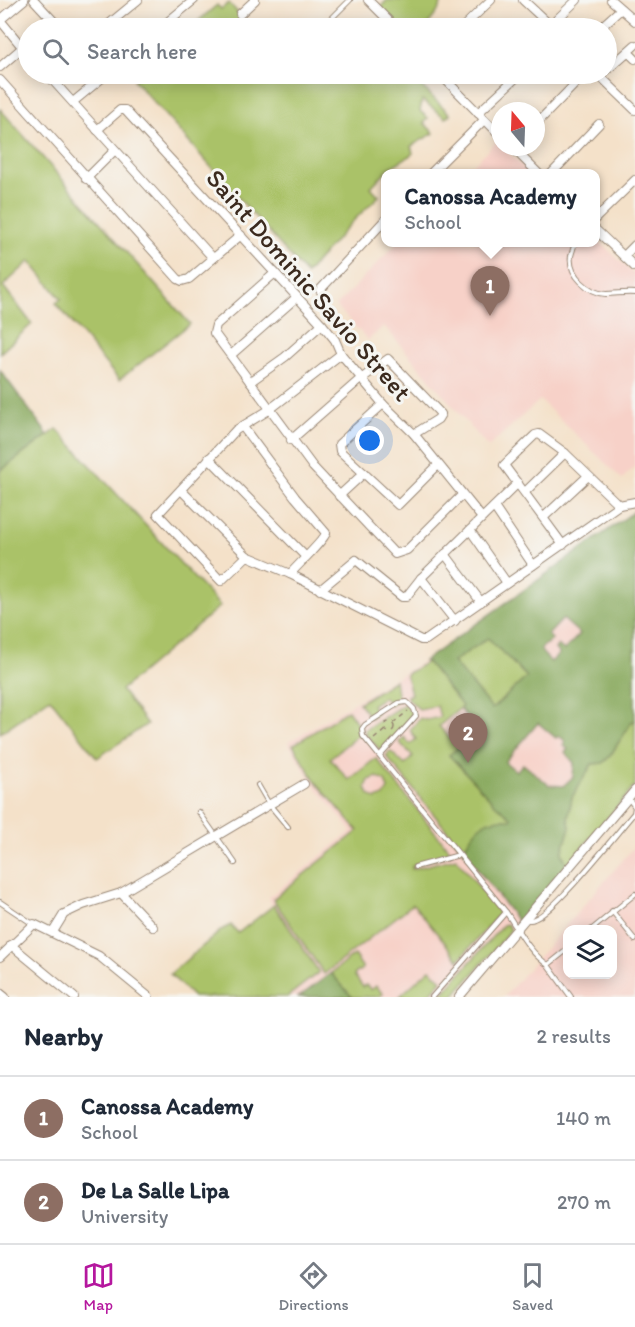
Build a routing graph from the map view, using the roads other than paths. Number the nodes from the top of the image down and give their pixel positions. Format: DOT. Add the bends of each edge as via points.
graph roads {
  1 [pos="24,0"];
  2 [pos="34,0"];
  3 [pos="138,0"];
  4 [pos="194,0"];
  5 [pos="255,0"];
  6 [pos="350,0"];
  7 [pos="368,0"];
  8 [pos="491,0"];
  9 [pos="523,0"];
  10 [pos="577,0"];
  11 [pos="611,0"];
  12 [pos="621,9"];
  13 [pos="240,14"];
  14 [pos="51,18"];
  15 [pos="116,18"];
  16 [pos="172,18"];
  17 [pos="331,18"];
  18 [pos="386,18"];
  19 [pos="472,18"];
  20 [pos="542,18"];
  21 [pos="560,18"];
  22 [pos="611,18"];
  23 [pos="0,20"];
  24 [pos="635,21"];
  25 [pos="18,41"];
  26 [pos="635,45"];
  27 [pos="628,52"];
  28 [pos="18,55"];
  29 [pos="635,59"];
  30 [pos="617,61"];
  31 [pos="0,67"];
  32 [pos="0,80"];
  33 [pos="57,84"];
  34 [pos="95,84"];
  35 [pos="453,84"];
  36 [pos="509,84"];
  37 [pos="575,84"];
  38 [pos="612,84"];
  39 [pos="73,102"];
  40 [pos="635,110"];
  41 [pos="478,113"];
  42 [pos="545,115"];
  43 [pos="484,120"];
  44 [pos="599,124"];
  45 [pos="491,127"];
  46 [pos="97,130"];
  47 [pos="116,150"];
  48 [pos="522,156"];
  49 [pos="435,169"];
  50 [pos="534,169"];
  51 [pos="556,169"];
  52 [pos="86,179"];
  53 [pos="635,180"];
  54 [pos="600,214"];
  55 [pos="381,224"];
  56 [pos="600,234"];
  57 [pos="241,235"];
  58 [pos="635,245"];
  59 [pos="574,247"];
  60 [pos="624,256"];
  61 [pos="213,258"];
  62 [pos="635,267"];
  63 [pos="275,273"];
  64 [pos="321,290"];
  65 [pos="635,293"];
  66 [pos="297,297"];
  67 [pos="322,324"];
  68 [pos="341,354"];
  69 [pos="231,355"];
  70 [pos="362,379"];
  71 [pos="250,382"];
  72 [pos="383,404"];
  73 [pos="269,410"];
  74 [pos="243,427"];
  75 [pos="414,434"];
  76 [pos="291,440"];
  77 [pos="565,453"];
  78 [pos="209,458"];
  79 [pos="438,465"];
  80 [pos="364,473"];
  81 [pos="588,476"];
  82 [pos="518,483"];
  83 [pos="181,490"];
  84 [pos="525,492"];
  85 [pos="462,495"];
  86 [pos="339,496"];
  87 [pos="635,502"];
  88 [pos="618,505"];
  89 [pos="494,507"];
  90 [pos="544,517"];
  91 [pos="482,518"];
  92 [pos="470,530"];
  93 [pos="563,545"];
  94 [pos="445,554"];
  95 [pos="247,556"];
  96 [pos="305,556"];
  97 [pos="533,566"];
  98 [pos="290,574"];
  99 [pos="421,578"];
  100 [pos="507,583"];
  101 [pos="320,590"];
  102 [pos="481,602"];
  103 [pos="455,621"];
  104 [pos="380,756"];
  105 [pos="304,784"];
  106 [pos="258,785"];
  107 [pos="635,790"];
  108 [pos="628,798"];
  109 [pos="269,804"];
  110 [pos="199,812"];
  111 [pos="288,827"];
  112 [pos="216,838"];
  113 [pos="459,855"];
  114 [pos="235,863"];
  115 [pos="415,867"];
  116 [pos="121,893"];
  117 [pos="635,894"];
  118 [pos="0,902"];
  119 [pos="612,911"];
  120 [pos="506,912"];
  121 [pos="525,919"];
  122 [pos="34,924"];
  123 [pos="597,925"];
  124 [pos="153,927"];
  125 [pos="516,929"];
  126 [pos="52,933"];
  127 [pos="635,940"];
  128 [pos="11,945"];
  129 [pos="563,952"];
  130 [pos="0,957"];
  131 [pos="548,965"];
  132 [pos="0,993"];
  133 [pos="5,997"];
  134 [pos="74,997"];
  135 [pos="149,997"];
  136 [pos="432,997"];
  137 [pos="459,997"];
  138 [pos="571,997"];
  1 -- 23 [label="street"];
  2 -- 14 [label="street"];
  3 -- 15 [label="street"];
  4 -- 16 [label="street"];
  5 -- 13 [label="street"];
  6 -- 17 [label="lane"];
  7 -- 18 [label="street"];
  8 -- 19 [label="street"];
  9 -- 20 [label="street"];
  10 -- 21 [label="street"];
  11 -- 12 [label="street"];
  12 -- 22 [label="street"];
  12 -- 24 [label="street"];
  23 -- 25 [label="street"];
  26 -- 27 [label="street"];
  27 -- 29 [label="street"];
  27 -- 30 [label="street"];
  28 -- 31 [label="street"];
  32 -- 52 [label="street"];
  33 -- 39 [label="street"];
  34 -- 39 [label="street"];
  35 -- 41 [label="street"];
  36 -- 41 [label="street"];
  37 -- 42 [label="street"];
  38 -- 40 [label="street"];
  39 -- 46 [label="street"];
  41 -- 43 [label="street"];
  43 -- 45 [label="street"];
  43 -- 49 [label="street"];
  44 -- 51 [label="street"];
  46 -- 47 [label="street"];
  46 -- 57 [label="street, Saint Dominic Savio Street" via="125,110"];
  47 -- 52 [label="street"];
  47 -- 61 [label="street"];
  48 -- 50 [label="street"];
  52 -- 61 [label="street" via="178,279 189,279"];
  53 -- 54 [label="street"];
  55 -- 64 [label="street"];
  56 -- 60 [label="street"];
  57 -- 61 [label="street"];
  57 -- 63 [label="street, Saint Dominic Savio Street"];
  58 -- 60 [label="street"];
  59 -- 65 [label="lane" via="570,258 573,272 589,288 604,294"];
  60 -- 62 [label="street"];
  63 -- 66 [label="street, Saint Dominic Savio Street"];
  63 -- 69 [label="street" via="214,327 214,333"];
  66 -- 67 [label="street, Saint Dominic Savio Street"];
  66 -- 69 [label="street"];
  67 -- 68 [label="street, Saint Dominic Savio Street"];
  67 -- 71 [label="street"];
  68 -- 70 [label="street, Saint Dominic Savio Street"];
  68 -- 73 [label="street"];
  69 -- 71 [label="street"];
  70 -- 72 [label="street, Saint Dominic Savio Street"];
  70 -- 75 [label="street" via="389,359 440,412 438,419"];
  70 -- 76 [label="street"];
  71 -- 73 [label="street"];
  72 -- 75 [label="street, Saint Dominic Savio Street"];
  72 -- 80 [label="street" via="339,444 340,451"];
  73 -- 74 [label="street"];
  73 -- 76 [label="street"];
  74 -- 78 [label="street"];
  74 -- 96 [label="street" via="326,532 324,539"];
  75 -- 79 [label="street, Saint Dominic Savio Street"];
  76 -- 86 [label="street"];
  77 -- 81 [label="street"];
  77 -- 82 [label="street" via="535,435 504,465"];
  77 -- 84 [label="street"];
  78 -- 83 [label="street"];
  78 -- 96 [label="street"];
  79 -- 80 [label="street" via="398,505"];
  79 -- 85 [label="street, Saint Dominic Savio Street"];
  80 -- 86 [label="street"];
  81 -- 88 [label="street"];
  81 -- 90 [label="street"];
  82 -- 84 [label="street"];
  82 -- 89 [label="street"];
  83 -- 95 [label="street"];
  83 -- 95 [label="street" via="158,514 221,581"];
  84 -- 90 [label="street"];
  85 -- 86 [label="street" via="407,550 395,554"];
  85 -- 91 [label="street, Saint Dominic Savio Street"];
  87 -- 88 [label="street"];
  88 -- 93 [label="street"];
  89 -- 91 [label="street"];
  89 -- 97 [label="street"];
  90 -- 93 [label="street"];
  91 -- 92 [label="street"];
  92 -- 94 [label="street"];
  92 -- 100 [label="street"];
  93 -- 97 [label="street"];
  94 -- 99 [label="street"];
  94 -- 102 [label="street"];
  95 -- 98 [label="street"];
  96 -- 98 [label="street"];
  97 -- 100 [label="street"];
  98 -- 101 [label="street"];
  99 -- 101 [label="street" via="402,597 355,560"];
  99 -- 103 [label="street"];
  100 -- 102 [label="street"];
  101 -- 103 [label="street" via="421,640"];
  102 -- 103 [label="street"];
  104 -- 104 [label="lane" via="362,734 365,725 406,701 416,714 414,720"];
  104 -- 113 [label="lane"];
  105 -- 109 [label="street"];
  106 -- 109 [label="lane"];
  107 -- 108 [label="street"];
  108 -- 121 [label="street"];
  108 -- 121 [label="lane" via="634,813 556,902 538,918"];
  109 -- 111 [label="lane"];
  109 -- 112 [label="street"];
  110 -- 112 [label="lane"];
  112 -- 114 [label="lane"];
  112 -- 116 [label="street"];
  113 -- 115 [label="lane"];
  113 -- 120 [label="lane"];
  116 -- 124 [label="street"];
  116 -- 126 [label="street" via="82,904 64,914"];
  117 -- 119 [label="lane"];
  118 -- 122 [label="lane"];
  119 -- 123 [label="lane"];
  119 -- 127 [label="lane"];
  120 -- 125 [label="lane"];
  120 -- 136 [label="lane"];
  121 -- 125 [label="street"];
  122 -- 126 [label="street"];
  122 -- 128 [label="street"];
  125 -- 131 [label="lane"];
  125 -- 137 [label="street"];
  126 -- 135 [label="street" via="99,956"];
  128 -- 130 [label="street"];
  128 -- 134 [label="street"];
  129 -- 131 [label="lane"];
  131 -- 138 [label="lane"];
  132 -- 133 [label="street"];
}
